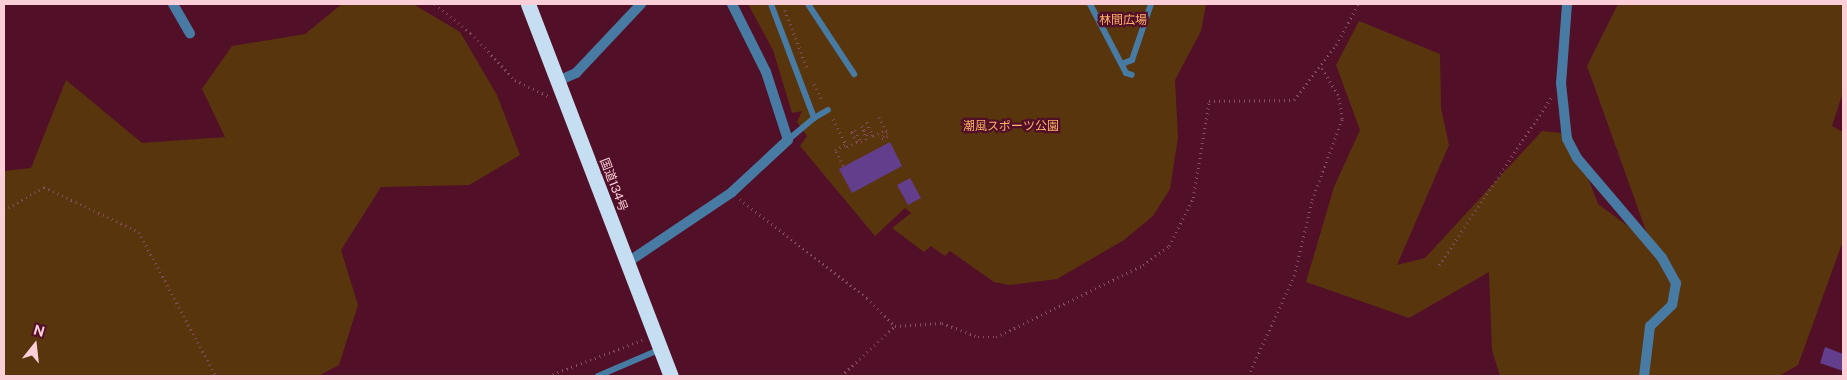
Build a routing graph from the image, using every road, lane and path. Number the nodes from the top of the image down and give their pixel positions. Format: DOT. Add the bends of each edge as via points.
graph roads {
  1 [pos="174,4"];
  2 [pos="435,4"];
  3 [pos="528,4"];
  4 [pos="641,4"];
  5 [pos="732,4"];
  6 [pos="771,4"];
  7 [pos="783,4"];
  8 [pos="808,4"];
  9 [pos="1090,4"];
  10 [pos="1151,4"];
  11 [pos="1358,4"];
  12 [pos="1566,4"];
  13 [pos="190,34"];
  14 [pos="1122,64"];
  15 [pos="1321,68"];
  16 [pos="809,73"];
  17 [pos="854,74"];
  18 [pos="1132,75"];
  19 [pos="558,81"];
  20 [pos="812,81"];
  21 [pos="1561,83"];
  22 [pos="563,96"];
  23 [pos="828,110"];
  24 [pos="879,117"];
  25 [pos="814,118"];
  26 [pos="867,122"];
  27 [pos="885,130"];
  28 [pos="889,135"];
  29 [pos="873,136"];
  30 [pos="788,140"];
  31 [pos="846,144"];
  32 [pos="843,166"];
  33 [pos="732,192"];
  34 [pos="4,210"];
  35 [pos="628,262"];
  36 [pos="1439,265"];
  37 [pos="895,326"];
  38 [pos="658,342"];
  39 [pos="216,376"];
  40 [pos="548,376"];
  41 [pos="598,376"];
  42 [pos="671,376"];
  43 [pos="841,376"];
  44 [pos="1248,376"];
  45 [pos="1644,376"];
  1 -- 13 [label="street"];
  2 -- 22 [label="path" via="471,33 515,80 543,96"];
  3 -- 19 [label="highway, 国道134号"];
  4 -- 19 [label="street" via="576,73"];
  5 -- 30 [label="street" via="766,72"];
  6 -- 25 [label="lane"];
  7 -- 16 [label="path"];
  8 -- 17 [label="lane"];
  9 -- 14 [label="lane"];
  10 -- 14 [label="lane" via="1132,60"];
  11 -- 15 [label="path"];
  12 -- 21 [label="street"];
  14 -- 18 [label="lane"];
  15 -- 37 [label="path" via="1294,100 1209,101 1193,198 1169,246 1143,265 996,337 978,337 942,323"];
  15 -- 44 [label="path" via="1338,95 1342,119 1312,200 1294,276"];
  19 -- 22 [label="highway, 国道134号"];
  20 -- 23 [label="path"];
  21 -- 36 [label="path"];
  21 -- 45 [label="street" via="1567,138 1577,158 1662,258 1676,283 1672,305 1650,326"];
  22 -- 35 [label="highway, 国道134号"];
  23 -- 25 [label="lane"];
  23 -- 31 [label="path"];
  24 -- 27 [label="path"];
  25 -- 30 [label="lane"];
  26 -- 29 [label="path"];
  27 -- 28 [label="path" via="882,139"];
  27 -- 29 [label="path"];
  29 -- 31 [label="path" via="869,138 862,126 866,140 862,142 855,130 851,132 857,142 847,148"];
  30 -- 33 [label="street"];
  31 -- 32 [label="path" via="834,150"];
  33 -- 35 [label="street"];
  33 -- 37 [label="path" via="867,298"];
  34 -- 39 [label="path" via="44,188 139,232"];
  35 -- 38 [label="highway, 国道134号"];
  37 -- 43 [label="path"];
  38 -- 40 [label="path"];
  38 -- 41 [label="lane"];
  38 -- 42 [label="highway, 国道134号"];
}
